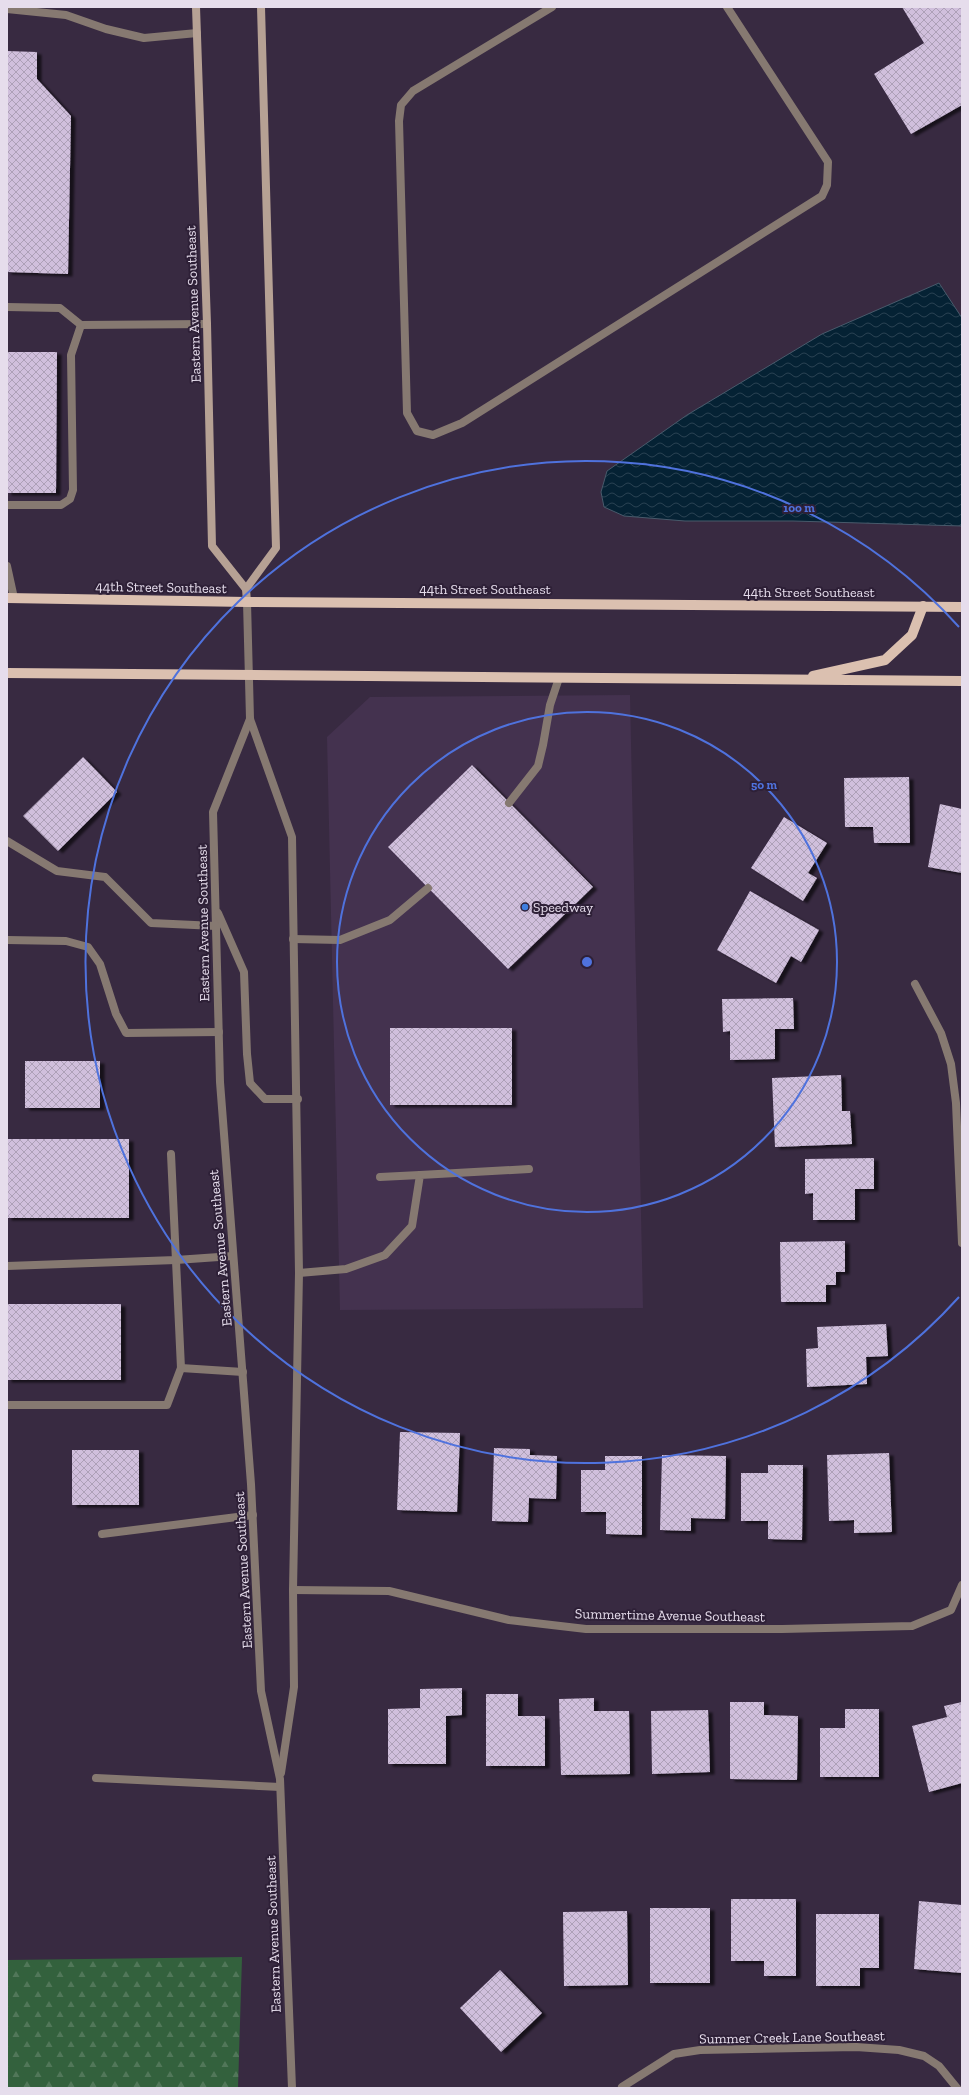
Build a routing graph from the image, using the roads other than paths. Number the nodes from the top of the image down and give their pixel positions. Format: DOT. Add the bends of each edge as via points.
graph roads {
  1 [pos="196,7"];
  2 [pos="255,7"];
  3 [pos="261,7"];
  4 [pos="552,7"];
  5 [pos="727,7"];
  6 [pos="7,9"];
  7 [pos="197,33"];
  8 [pos="262,44"];
  9 [pos="7,307"];
  10 [pos="207,324"];
  11 [pos="82,325"];
  12 [pos="7,505"];
  13 [pos="7,566"];
  14 [pos="246,589"];
  15 [pos="11,598"];
  16 [pos="247,602"];
  17 [pos="923,606"];
  18 [pos="962,607"];
  19 [pos="7,673"];
  20 [pos="250,676"];
  21 [pos="559,678"];
  22 [pos="795,680"];
  23 [pos="962,681"];
  24 [pos="250,719"];
  25 [pos="510,803"];
  26 [pos="7,841"];
  27 [pos="428,888"];
  28 [pos="216,908"];
  29 [pos="216,926"];
  30 [pos="293,939"];
  31 [pos="7,940"];
  32 [pos="915,984"];
  33 [pos="218,1032"];
  34 [pos="298,1099"];
  35 [pos="171,1154"];
  36 [pos="529,1169"];
  37 [pos="420,1175"];
  38 [pos="380,1177"];
  39 [pos="962,1243"];
  40 [pos="233,1256"];
  41 [pos="176,1260"];
  42 [pos="7,1266"];
  43 [pos="299,1273"];
  44 [pos="181,1368"];
  45 [pos="243,1372"];
  46 [pos="7,1405"];
  47 [pos="253,1515"];
  48 [pos="102,1534"];
  49 [pos="962,1585"];
  50 [pos="293,1590"];
  51 [pos="96,1778"];
  52 [pos="280,1783"];
  53 [pos="622,2087"];
  54 [pos="292,2088"];
  55 [pos="957,2088"];
  1 -- 7 [label="main road, Eastern Avenue Southeast"];
  2 -- 8 [label="main road"];
  3 -- 8 [label="main road"];
  4 -- 5 [label="street" via="413,91 401,105 399,121 407,413 417,431 433,435 462,423 822,196 827,185 828,162"];
  6 -- 7 [label="street" via="66,15 106,29 144,38"];
  7 -- 10 [label="main road, Eastern Avenue Southeast"];
  8 -- 14 [label="main road" via="276,548"];
  9 -- 11 [label="street" via="60,308"];
  10 -- 11 [label="street"];
  10 -- 14 [label="main road, Eastern Avenue Southeast" via="212,546"];
  11 -- 12 [label="street" via="71,355 73,490 70,499 61,505"];
  13 -- 15 [label="street"];
  14 -- 16 [label="main road, Eastern Avenue Southeast"];
  15 -- 16 [label="main road, 44th Street Southeast"];
  16 -- 17 [label="main road, 44th Street Southeast"];
  16 -- 20 [label="street, Eastern Avenue Southeast"];
  17 -- 18 [label="main road, 44th Street Southeast"];
  17 -- 22 [label="main road" via="912,635 885,660"];
  19 -- 20 [label="main road"];
  20 -- 21 [label="main road"];
  20 -- 24 [label="street, Eastern Avenue Southeast"];
  21 -- 22 [label="main road"];
  21 -- 25 [label="street" via="550,705 538,766"];
  22 -- 23 [label="main road"];
  24 -- 28 [label="street, Eastern Avenue Southeast" via="213,812"];
  24 -- 30 [label="street, Eastern Avenue Southeast" via="292,837"];
  26 -- 29 [label="street" via="56,871 105,877 151,923"];
  27 -- 30 [label="street" via="390,920 340,940"];
  28 -- 29 [label="street, Eastern Avenue Southeast"];
  28 -- 34 [label="street" via="244,972 250,1083 265,1099"];
  29 -- 33 [label="street, Eastern Avenue Southeast"];
  30 -- 34 [label="street, Eastern Avenue Southeast"];
  31 -- 33 [label="street" via="66,941 88,947 100,964 116,1014 126,1033"];
  32 -- 39 [label="street" via="941,1033 950,1064 956,1103"];
  33 -- 40 [label="street, Eastern Avenue Southeast"];
  34 -- 43 [label="street, Eastern Avenue Southeast"];
  35 -- 41 [label="street"];
  36 -- 37 [label="street"];
  37 -- 38 [label="street"];
  37 -- 43 [label="street" via="412,1226 385,1255 346,1269"];
  40 -- 41 [label="street"];
  40 -- 45 [label="street, Eastern Avenue Southeast"];
  41 -- 42 [label="street"];
  41 -- 44 [label="street"];
  43 -- 50 [label="street, Eastern Avenue Southeast"];
  44 -- 45 [label="street"];
  44 -- 46 [label="street" via="167,1405"];
  45 -- 47 [label="street, Eastern Avenue Southeast"];
  47 -- 48 [label="street"];
  47 -- 52 [label="street, Eastern Avenue Southeast" via="261,1691"];
  49 -- 50 [label="street, Summertime Avenue Southeast" via="951,1610 912,1626 782,1629 586,1629 509,1620 389,1591"];
  50 -- 52 [label="street, Eastern Avenue Southeast" via="294,1688"];
  51 -- 52 [label="street"];
  52 -- 54 [label="street, Eastern Avenue Southeast"];
  53 -- 55 [label="street, Summer Creek Lane Southeast" via="674,2054 700,2050 856,2047 899,2050 924,2056 940,2066"];
}
